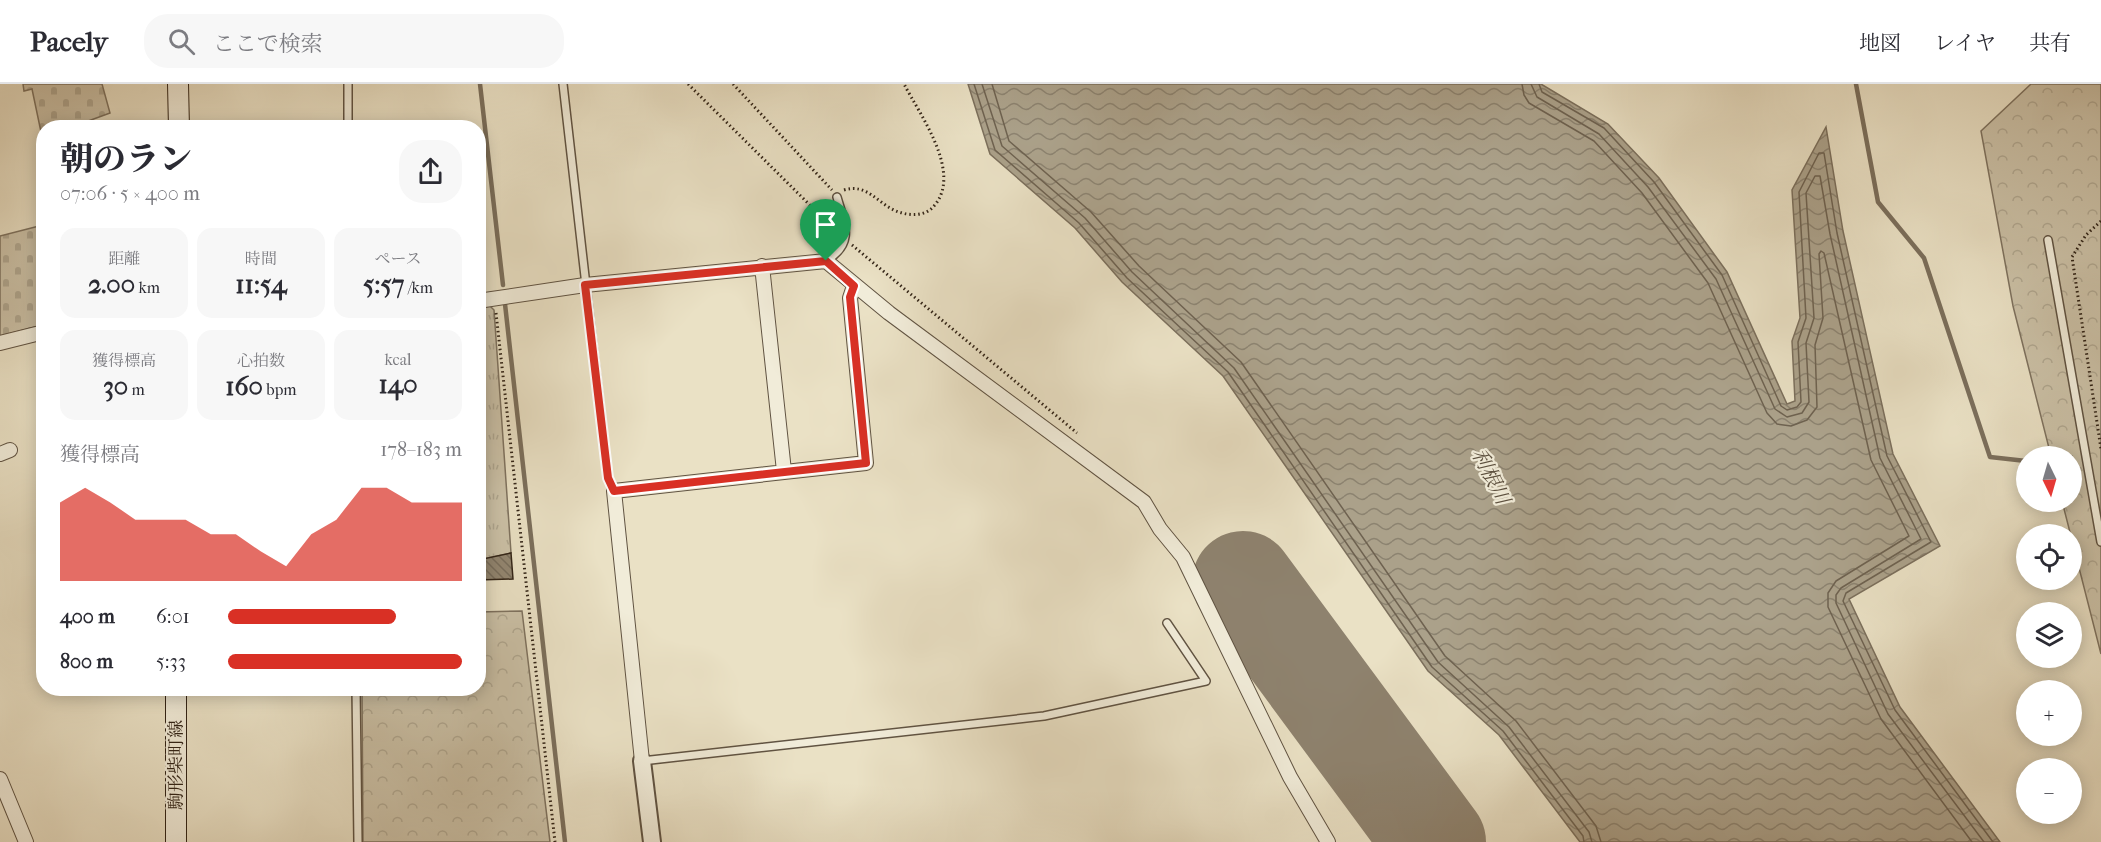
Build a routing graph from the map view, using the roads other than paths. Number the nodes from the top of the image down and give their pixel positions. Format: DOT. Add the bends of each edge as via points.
graph roads {
  1 [pos="178,84"];
  2 [pos="348,84"];
  3 [pos="563,84"];
  4 [pos="179,120"];
  5 [pos="348,120"];
  6 [pos="837,197"];
  7 [pos="2048,240"];
  8 [pos="826,261"];
  9 [pos="762,266"];
  10 [pos="585,285"];
  11 [pos="854,286"];
  12 [pos="486,300"];
  13 [pos="36,334"];
  14 [pos="0,343"];
  15 [pos="784,471"];
  16 [pos="614,491"];
  17 [pos="2101,542"];
  18 [pos="1167,623"];
  19 [pos="176,696"];
  20 [pos="356,696"];
  21 [pos="642,761"];
  22 [pos="0,779"];
  23 [pos="26,842"];
  24 [pos="176,842"];
  25 [pos="358,842"];
  26 [pos="652,842"];
  27 [pos="1328,842"];
  1 -- 4 [label="main road"];
  2 -- 5 [label="lane"];
  3 -- 10 [label="lane"];
  6 -- 8 [label="lane" via="846,227 845,240 840,252"];
  7 -- 17 [label="lane"];
  8 -- 9 [label="street"];
  8 -- 11 [label="street"];
  9 -- 10 [label="street"];
  9 -- 15 [label="street"];
  10 -- 12 [label="street"];
  10 -- 16 [label="lane" via="608,478"];
  11 -- 15 [label="street" via="850,297 866,463"];
  11 -- 27 [label="street" via="1144,501 1160,529 1184,557 1290,777"];
  13 -- 14 [label="street"];
  15 -- 16 [label="street"];
  16 -- 21 [label="street"];
  18 -- 21 [label="lane" via="1206,681 1044,716"];
  19 -- 24 [label="main road, 駒形柴町線"];
  20 -- 25 [label="lane"];
  21 -- 26 [label="street"];
  22 -- 23 [label="street"];
}
